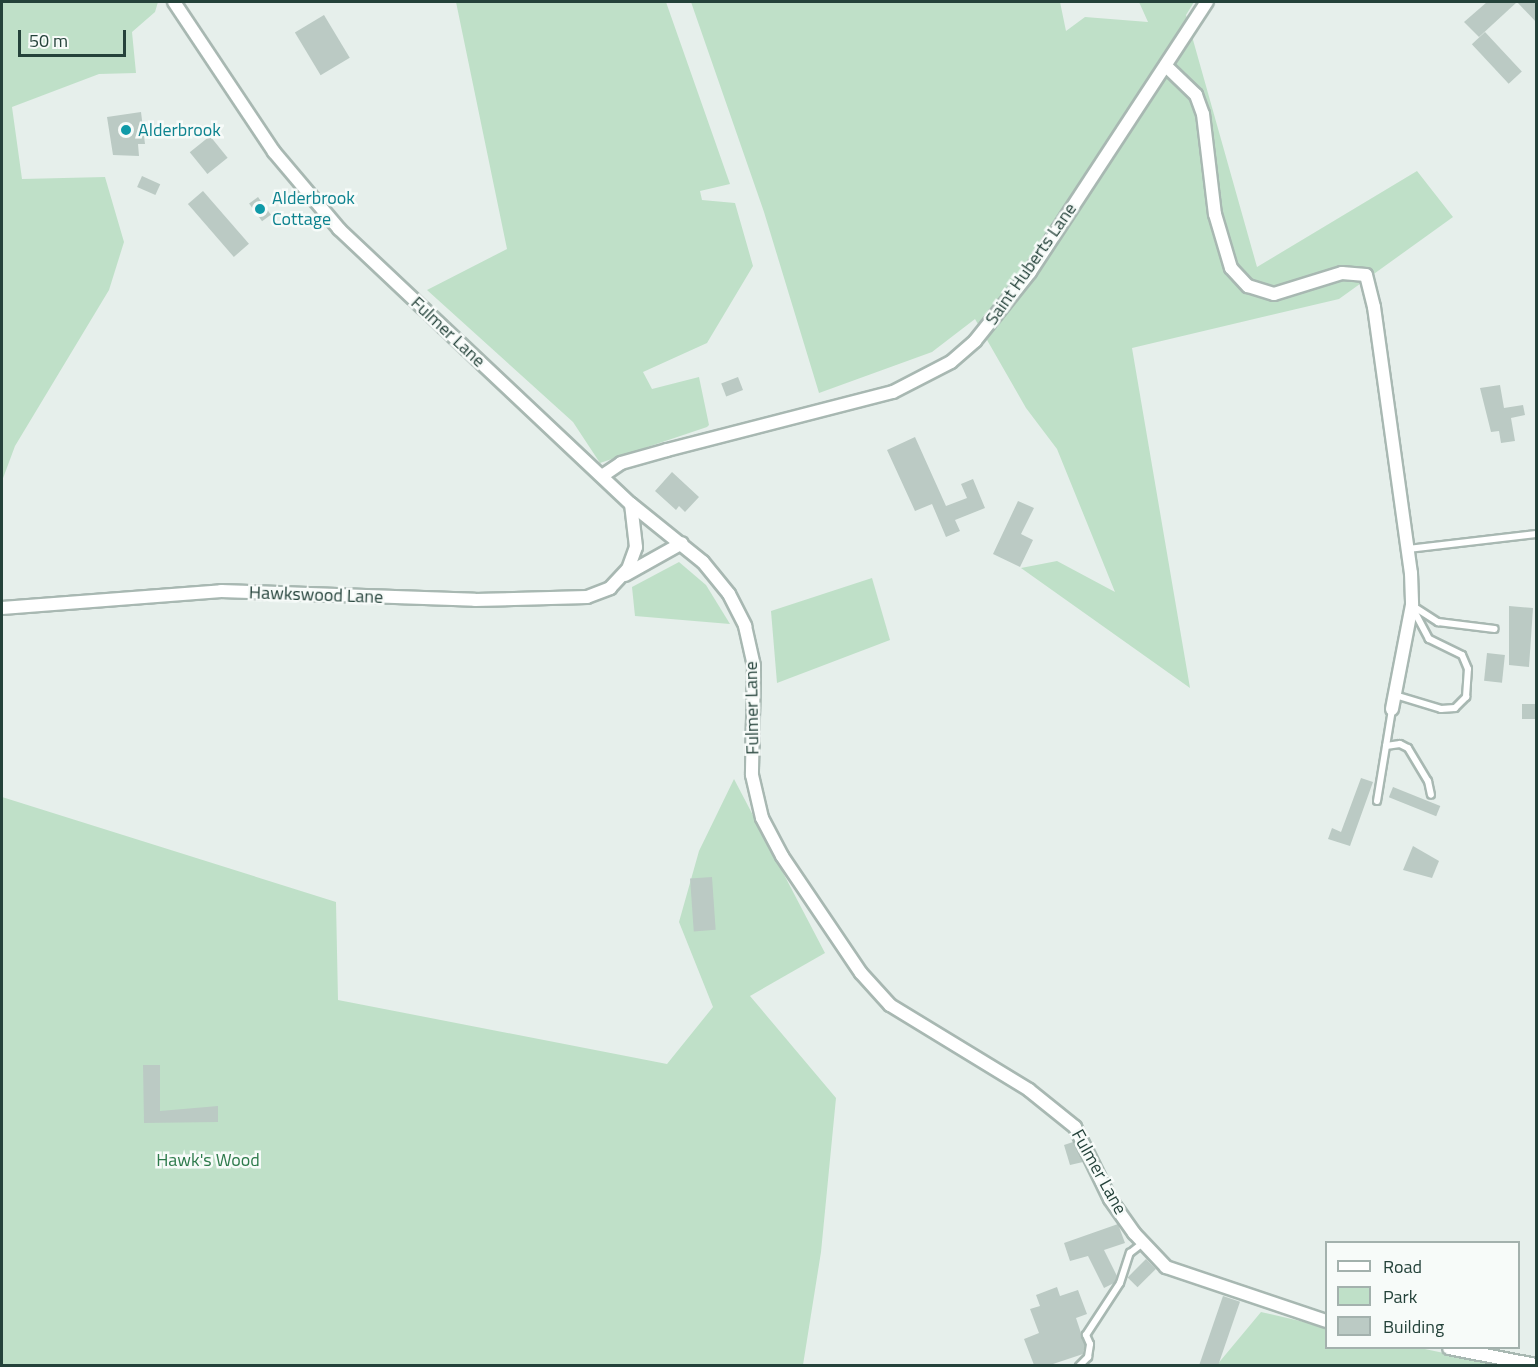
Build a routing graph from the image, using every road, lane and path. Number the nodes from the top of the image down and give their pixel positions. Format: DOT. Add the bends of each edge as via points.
graph roads {
  1 [pos="174,2"];
  2 [pos="1207,2"];
  3 [pos="1166,66"];
  4 [pos="602,476"];
  5 [pos="631,504"];
  6 [pos="1536,534"];
  7 [pos="682,543"];
  8 [pos="1407,549"];
  9 [pos="624,576"];
  10 [pos="1412,605"];
  11 [pos="2,608"];
  12 [pos="1495,629"];
  13 [pos="1395,695"];
  14 [pos="1392,709"];
  15 [pos="1386,746"];
  16 [pos="1431,795"];
  17 [pos="1377,801"];
  18 [pos="1143,1243"];
  19 [pos="1325,1321"];
  20 [pos="1459,1349"];
  21 [pos="1079,1365"];
  22 [pos="1536,1365"];
  1 -- 4 [label="street, Fulmer Lane" via="274,152 339,229"];
  2 -- 3 [label="street, Saint Huberts Lane"];
  3 -- 4 [label="street, Saint Huberts Lane" via="1030,272 975,341 951,362 893,392 658,453 621,464"];
  3 -- 8 [label="street" via="1196,95 1221,241 1236,274 1248,286 1274,294 1342,273 1366,275 1374,307"];
  4 -- 5 [label="street, Fulmer Lane"];
  5 -- 7 [label="street, Fulmer Lane"];
  5 -- 9 [label="street" via="636,547"];
  6 -- 8 [label="lane"];
  7 -- 9 [label="street, Hawkswood Lane"];
  7 -- 18 [label="street, Fulmer Lane" via="704,562 729,594 745,626 754,666 752,776 762,818 782,856 861,973 890,1005 1029,1090 1075,1127 1110,1199"];
  8 -- 10 [label="street"];
  9 -- 11 [label="street, Hawkswood Lane" via="600,593 557,600 221,591"];
  10 -- 12 [label="lane" via="1438,622"];
  10 -- 13 [label="street"];
  10 -- 13 [label="lane" via="1429,639 1462,655 1468,669 1466,697 1455,708 1441,709"];
  13 -- 14 [label="street"];
  14 -- 15 [label="lane"];
  15 -- 16 [label="lane" via="1400,744 1408,748 1428,781"];
  15 -- 17 [label="lane"];
  18 -- 19 [label="street, Fulmer Lane" via="1166,1267"];
  18 -- 21 [label="lane" via="1131,1253 1120,1283 1086,1335 1090,1344 1088,1357"];
  20 -- 22 [label="street"];
}
